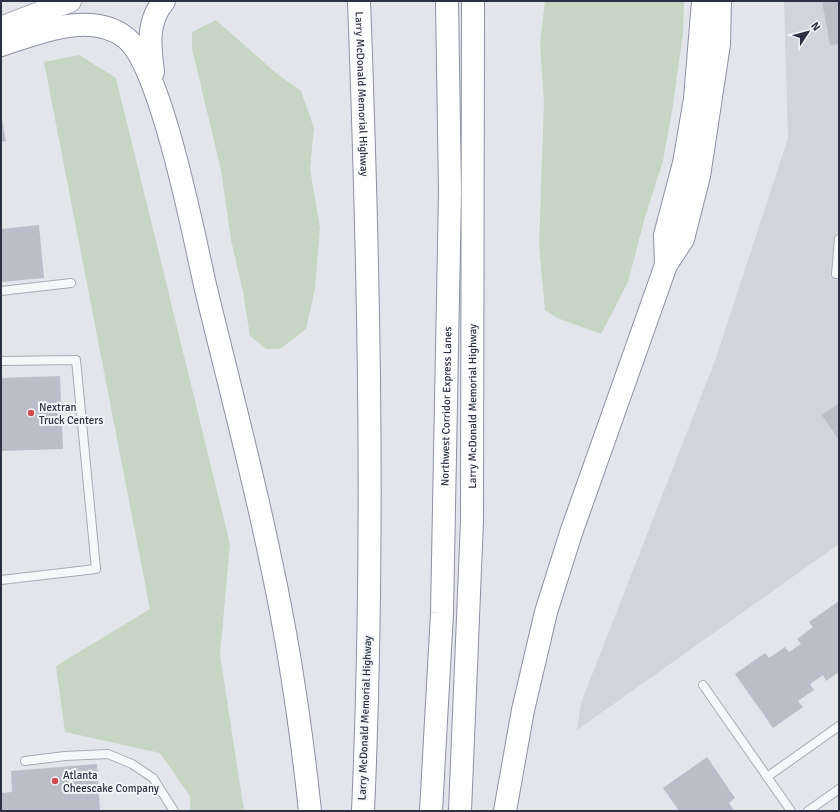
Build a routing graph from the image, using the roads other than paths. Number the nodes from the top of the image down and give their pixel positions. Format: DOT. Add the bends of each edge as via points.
graph roads {
  1 [pos="70,1"];
  2 [pos="164,1"];
  3 [pos="359,1"];
  4 [pos="447,1"];
  5 [pos="473,1"];
  6 [pos="703,1"];
  7 [pos="720,1"];
  8 [pos="1,28"];
  9 [pos="1,45"];
  10 [pos="156,90"];
  11 [pos="839,239"];
  12 [pos="666,265"];
  13 [pos="836,274"];
  14 [pos="71,283"];
  15 [pos="1,291"];
  16 [pos="1,361"];
  17 [pos="1,580"];
  18 [pos="703,685"];
  19 [pos="839,726"];
  20 [pos="25,761"];
  21 [pos="767,777"];
  22 [pos="839,789"];
  23 [pos="174,811"];
  24 [pos="310,811"];
  25 [pos="363,811"];
  26 [pos="430,811"];
  27 [pos="460,811"];
  28 [pos="505,811"];
  29 [pos="791,811"];
  30 [pos="808,811"];
  1 -- 8 [label="main road"];
  2 -- 10 [label="main road" via="151,24 150,43"];
  3 -- 25 [label="main road, Larry McDonald Memorial Highway" via="368,343 370,540"];
  4 -- 26 [label="main road, Northwest Corridor Express Lanes" via="450,208 442,613"];
  5 -- 27 [label="main road, Larry McDonald Memorial Highway" via="472,521"];
  6 -- 12 [label="main road" via="695,99 684,163 665,235"];
  7 -- 12 [label="main road" via="719,44 700,176 683,238"];
  9 -- 10 [label="main road" via="79,25 103,27 129,40 140,56"];
  10 -- 24 [label="main road" via="192,227 271,561 300,721"];
  11 -- 13 [label="lane"];
  12 -- 28 [label="main road" via="571,533 546,612 523,710"];
  14 -- 15 [label="lane"];
  16 -- 17 [label="lane" via="76,360 96,569"];
  18 -- 21 [label="lane"];
  19 -- 21 [label="lane"];
  20 -- 23 [label="lane" via="108,754 132,764 153,778"];
  21 -- 29 [label="lane"];
  22 -- 30 [label="lane"];
}
